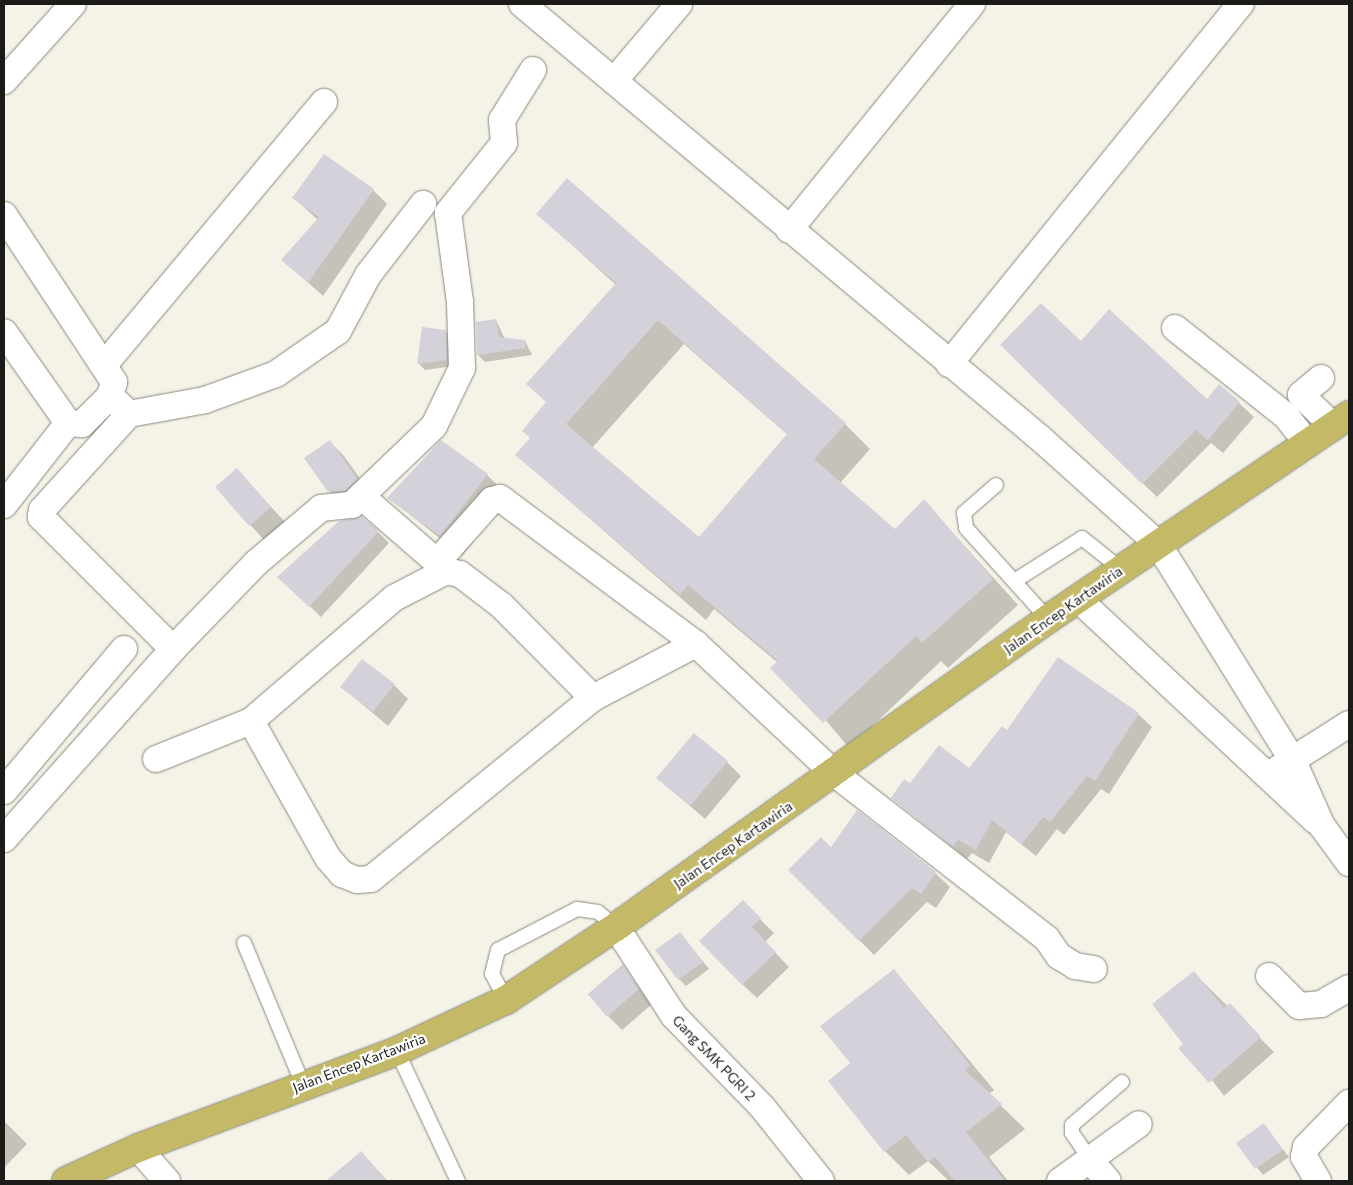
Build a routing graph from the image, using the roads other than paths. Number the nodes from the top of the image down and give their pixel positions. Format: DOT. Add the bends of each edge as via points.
graph roads {
  1 [pos="73,4"];
  2 [pos="522,4"];
  3 [pos="679,4"];
  4 [pos="972,4"];
  5 [pos="1241,4"];
  6 [pos="533,70"];
  7 [pos="4,81"];
  8 [pos="614,82"];
  9 [pos="324,102"];
  10 [pos="423,204"];
  11 [pos="4,216"];
  12 [pos="789,230"];
  13 [pos="1175,328"];
  14 [pos="4,332"];
  15 [pos="949,364"];
  16 [pos="104,366"];
  17 [pos="1320,378"];
  18 [pos="110,396"];
  19 [pos="130,414"];
  20 [pos="1341,421"];
  21 [pos="68,422"];
  22 [pos="1307,442"];
  23 [pos="996,485"];
  24 [pos="362,496"];
  25 [pos="4,505"];
  26 [pos="1158,544"];
  27 [pos="1121,569"];
  28 [pos="1016,580"];
  29 [pos="1078,599"];
  30 [pos="1048,619"];
  31 [pos="696,644"];
  32 [pos="173,649"];
  33 [pos="124,650"];
  34 [pos="593,698"];
  35 [pos="252,721"];
  36 [pos="1349,724"];
  37 [pos="156,760"];
  38 [pos="1293,761"];
  39 [pos="834,774"];
  40 [pos="1264,776"];
  41 [pos="4,791"];
  42 [pos="1322,826"];
  43 [pos="4,839"];
  44 [pos="1349,863"];
  45 [pos="616,928"];
  46 [pos="244,943"];
  47 [pos="1094,969"];
  48 [pos="1269,976"];
  49 [pos="1349,988"];
  50 [pos="506,1000"];
  51 [pos="398,1051"];
  52 [pos="1122,1082"];
  53 [pos="303,1085"];
  54 [pos="1349,1103"];
  55 [pos="1139,1124"];
  56 [pos="138,1148"];
  57 [pos="1092,1161"];
  58 [pos="66,1181"];
  59 [pos="167,1181"];
  60 [pos="458,1181"];
  61 [pos="821,1181"];
  62 [pos="1060,1181"];
  63 [pos="1108,1181"];
  64 [pos="1318,1181"];
  1 -- 7 [label="street"];
  2 -- 8 [label="street"];
  3 -- 8 [label="street"];
  4 -- 12 [label="street"];
  5 -- 15 [label="street"];
  6 -- 24 [label="street" via="502,120 504,143 448,213 460,302 462,368 434,426"];
  8 -- 12 [label="street"];
  9 -- 16 [label="street"];
  10 -- 19 [label="street" via="368,275 338,331 276,374 205,400"];
  11 -- 16 [label="street"];
  12 -- 15 [label="street"];
  13 -- 22 [label="street" via="1286,416"];
  14 -- 21 [label="street"];
  15 -- 26 [label="street"];
  16 -- 18 [label="street" via="114,382"];
  17 -- 20 [label="street" via="1300,395"];
  18 -- 19 [label="street"];
  18 -- 21 [label="street" via="82,424"];
  19 -- 32 [label="street" via="42,510 41,517"];
  20 -- 22 [label="main road, Jalan Encep Kartawiria"];
  21 -- 25 [label="street"];
  22 -- 26 [label="main road, Jalan Encep Kartawiria"];
  23 -- 28 [label="lane" via="964,513 964,520"];
  24 -- 31 [label="street" via="437,562 492,500 500,498"];
  24 -- 32 [label="street" via="352,505 321,508 256,563"];
  26 -- 27 [label="main road, Jalan Encep Kartawiria"];
  26 -- 38 [label="street"];
  27 -- 28 [label="lane" via="1082,538"];
  27 -- 29 [label="main road, Jalan Encep Kartawiria"];
  28 -- 30 [label="lane"];
  29 -- 30 [label="main road, Jalan Encep Kartawiria"];
  29 -- 40 [label="street"];
  30 -- 39 [label="main road, Jalan Encep Kartawiria"];
  31 -- 34 [label="street"];
  31 -- 39 [label="street"];
  32 -- 43 [label="street"];
  33 -- 41 [label="street"];
  34 -- 35 [label="street" via="502,605 460,574 446,572 394,598"];
  34 -- 35 [label="street" via="371,879 356,880 342,874 328,858"];
  35 -- 37 [label="street"];
  36 -- 38 [label="street"];
  38 -- 40 [label="street"];
  38 -- 42 [label="street"];
  39 -- 45 [label="main road, Jalan Encep Kartawiria"];
  39 -- 47 [label="street" via="1047,939 1064,959"];
  40 -- 42 [label="street"];
  42 -- 44 [label="street"];
  45 -- 50 [label="main road, Jalan Encep Kartawiria"];
  45 -- 50 [label="lane" via="598,912 577,909 498,950 492,974"];
  45 -- 61 [label="street, Gang SMK PGRI 2" via="674,1016 763,1108"];
  46 -- 53 [label="lane"];
  48 -- 49 [label="street" via="1300,1006 1310,1007"];
  50 -- 51 [label="main road, Jalan Encep Kartawiria"];
  51 -- 53 [label="main road, Jalan Encep Kartawiria"];
  51 -- 60 [label="lane"];
  52 -- 57 [label="lane" via="1075,1118 1072,1125 1072,1133"];
  53 -- 56 [label="main road, Jalan Encep Kartawiria"];
  54 -- 64 [label="street" via="1306,1148 1304,1156"];
  55 -- 57 [label="street"];
  56 -- 58 [label="main road, Jalan Encep Kartawiria"];
  56 -- 59 [label="street"];
  57 -- 62 [label="street"];
  57 -- 63 [label="street"];
}
